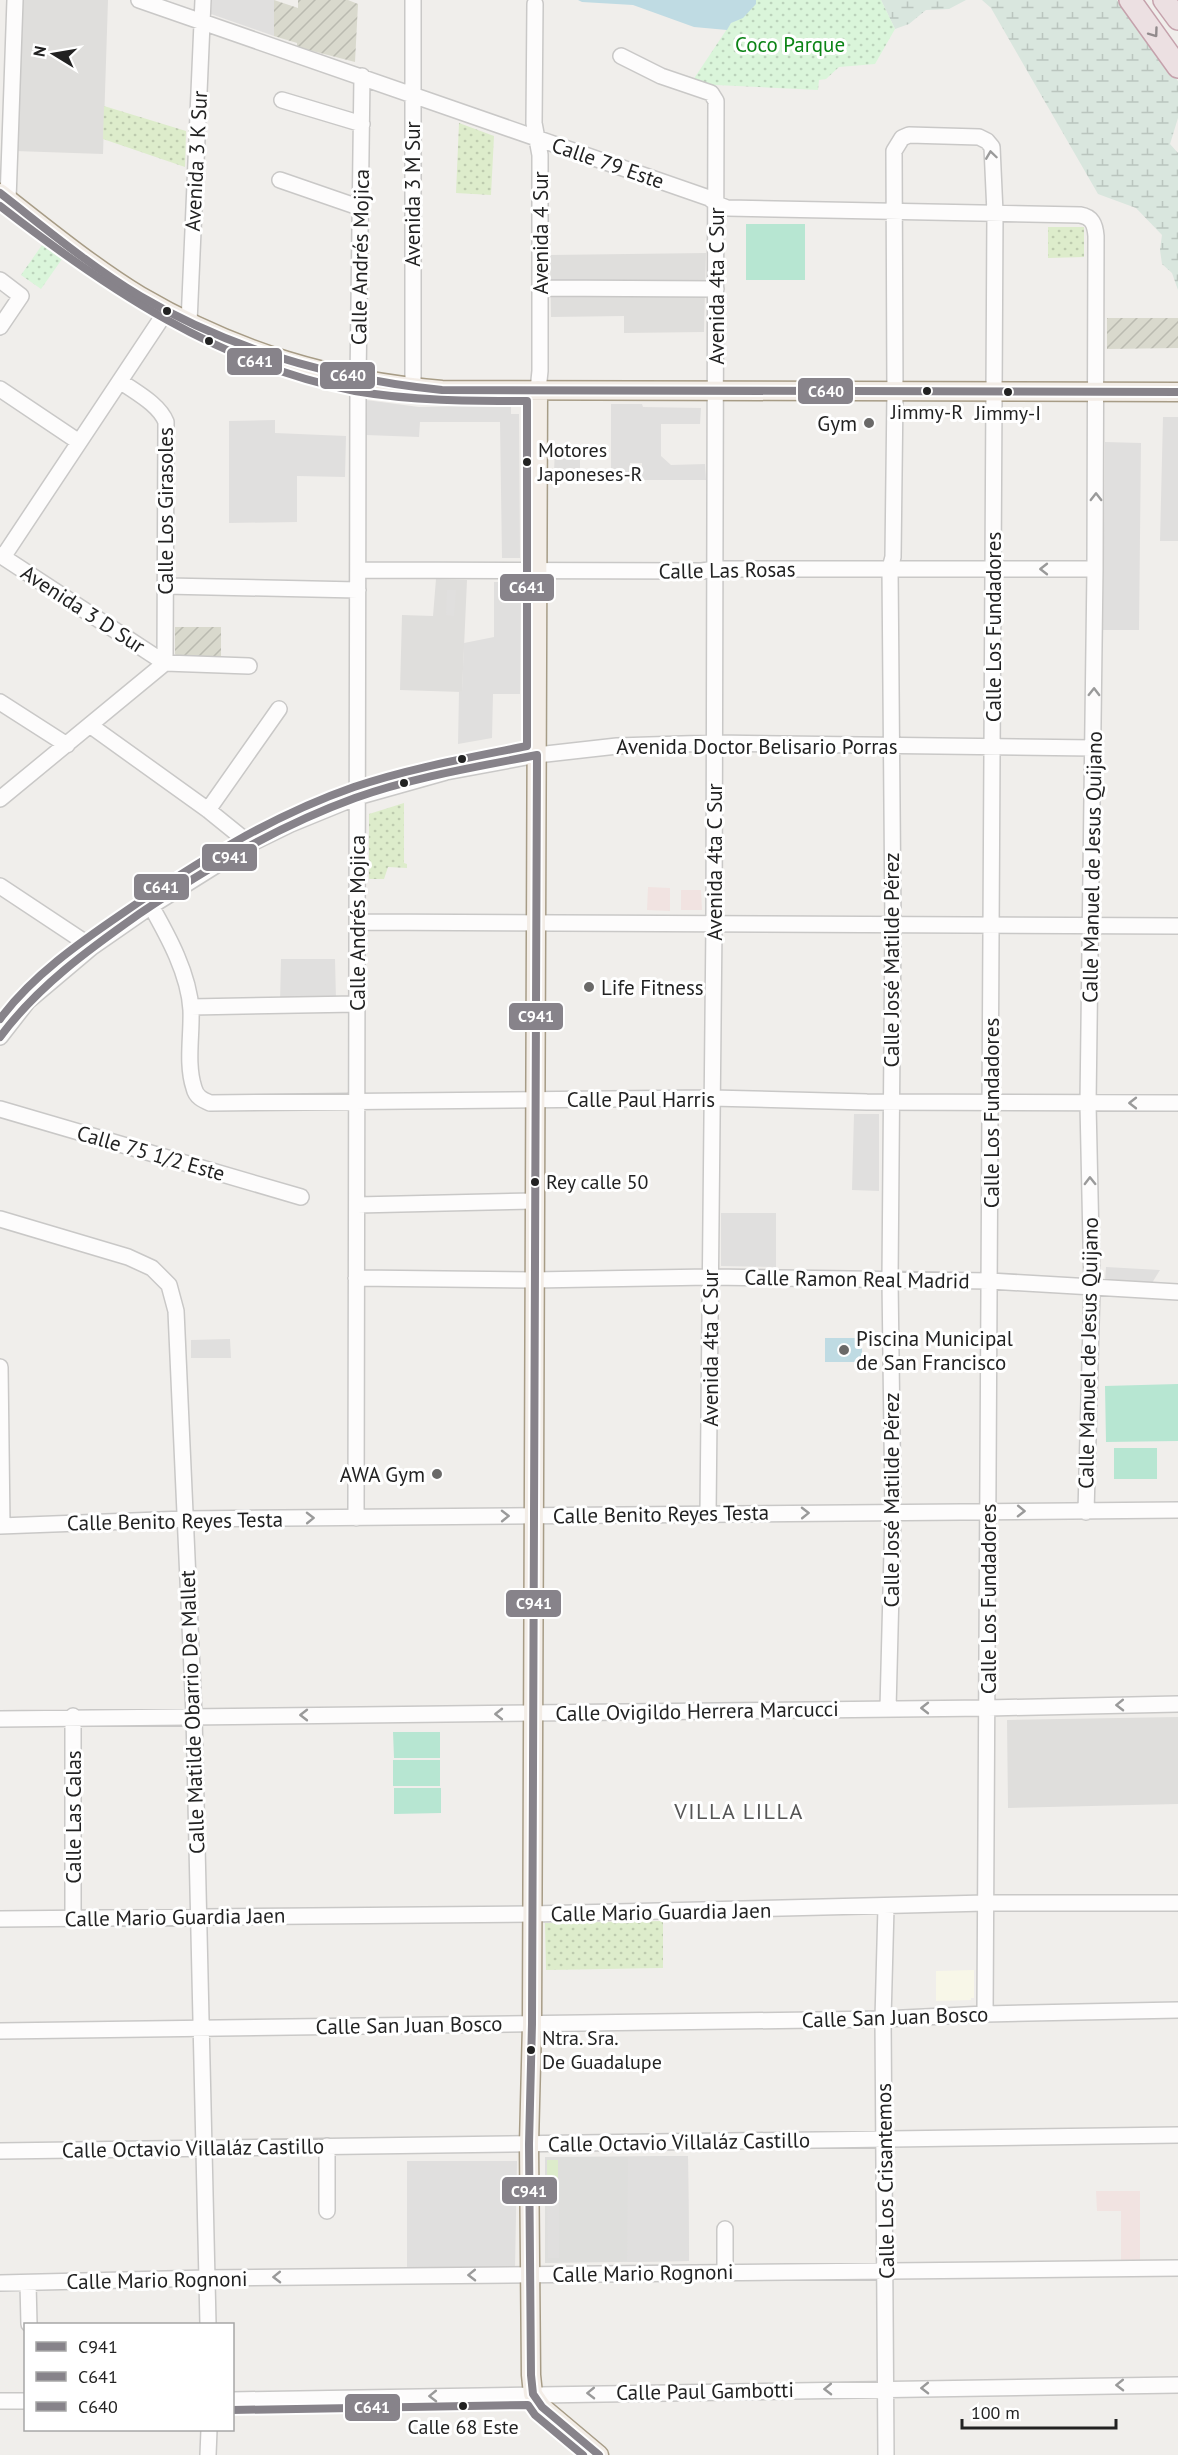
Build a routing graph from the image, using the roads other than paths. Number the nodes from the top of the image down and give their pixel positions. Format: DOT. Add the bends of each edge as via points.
graph roads {
  1 [pos="15,0"];
  2 [pos="139,0"];
  3 [pos="203,0"];
  4 [pos="413,0"];
  5 [pos="1130,0"];
  6 [pos="1164,0"];
  7 [pos="535,4"];
  8 [pos="1178,19"];
  9 [pos="202,20"];
  10 [pos="621,56"];
  11 [pos="1178,67"];
  12 [pos="362,76"];
  13 [pos="411,93"];
  14 [pos="282,100"];
  15 [pos="362,124"];
  16 [pos="537,140"];
  17 [pos="280,180"];
  18 [pos="4,197"];
  19 [pos="717,204"];
  20 [pos="361,208"];
  21 [pos="894,211"];
  22 [pos="995,213"];
  23 [pos="1093,222"];
  24 [pos="0,280"];
  25 [pos="540,288"];
  26 [pos="716,289"];
  27 [pos="167,310"];
  28 [pos="189,322"];
  29 [pos="0,327"];
  30 [pos="358,380"];
  31 [pos="120,381"];
  32 [pos="413,387"];
  33 [pos="0,389"];
  34 [pos="538,390"];
  35 [pos="715,391"];
  36 [pos="994,392"];
  37 [pos="1097,392"];
  38 [pos="1178,392"];
  39 [pos="895,393"];
  40 [pos="79,442"];
  41 [pos="1,556"];
  42 [pos="890,568"];
  43 [pos="715,569"];
  44 [pos="993,569"];
  45 [pos="1095,569"];
  46 [pos="358,570"];
  47 [pos="538,571"];
  48 [pos="166,586"];
  49 [pos="358,590"];
  50 [pos="165,663"];
  51 [pos="249,666"];
  52 [pos="0,702"];
  53 [pos="279,709"];
  54 [pos="91,726"];
  55 [pos="714,743"];
  56 [pos="67,745"];
  57 [pos="890,745"];
  58 [pos="992,746"];
  59 [pos="1094,748"];
  60 [pos="537,755"];
  61 [pos="357,797"];
  62 [pos="0,799"];
  63 [pos="208,810"];
  64 [pos="250,844"];
  65 [pos="0,886"];
  66 [pos="151,906"];
  67 [pos="357,922"];
  68 [pos="536,923"];
  69 [pos="714,924"];
  70 [pos="893,924"];
  71 [pos="993,924"];
  72 [pos="1092,924"];
  73 [pos="1178,926"];
  74 [pos="92,947"];
  75 [pos="357,1004"];
  76 [pos="191,1007"];
  77 [pos="0,1037"];
  78 [pos="711,1098"];
  79 [pos="535,1099"];
  80 [pos="357,1100"];
  81 [pos="991,1101"];
  82 [pos="891,1102"];
  83 [pos="1178,1103"];
  84 [pos="1088,1104"];
  85 [pos="0,1109"];
  86 [pos="301,1197"];
  87 [pos="534,1201"];
  88 [pos="357,1205"];
  89 [pos="0,1219"];
  90 [pos="710,1277"];
  91 [pos="356,1278"];
  92 [pos="533,1280"];
  93 [pos="890,1280"];
  94 [pos="990,1281"];
  95 [pos="1092,1287"];
  96 [pos="1178,1292"];
  97 [pos="0,1367"];
  98 [pos="1178,1510"];
  99 [pos="987,1511"];
  100 [pos="893,1512"];
  101 [pos="1086,1512"];
  102 [pos="708,1514"];
  103 [pos="532,1516"];
  104 [pos="356,1518"];
  105 [pos="185,1519"];
  106 [pos="1,1526"];
  107 [pos="1178,1704"];
  108 [pos="988,1708"];
  109 [pos="888,1709"];
  110 [pos="532,1714"];
  111 [pos="194,1715"];
  112 [pos="72,1716"];
  113 [pos="0,1719"];
  114 [pos="986,1903"];
  115 [pos="1178,1903"];
  116 [pos="886,1907"];
  117 [pos="532,1914"];
  118 [pos="198,1916"];
  119 [pos="73,1917"];
  120 [pos="0,1919"];
  121 [pos="1178,2010"];
  122 [pos="985,2013"];
  123 [pos="883,2019"];
  124 [pos="532,2024"];
  125 [pos="201,2027"];
  126 [pos="0,2031"];
  127 [pos="1178,2135"];
  128 [pos="885,2139"];
  129 [pos="530,2144"];
  130 [pos="327,2146"];
  131 [pos="205,2147"];
  132 [pos="0,2151"];
  133 [pos="327,2211"];
  134 [pos="725,2229"];
  135 [pos="1178,2268"];
  136 [pos="886,2270"];
  137 [pos="725,2272"];
  138 [pos="530,2274"];
  139 [pos="207,2278"];
  140 [pos="0,2283"];
  141 [pos="28,2283"];
  142 [pos="29,2323"];
  143 [pos="208,2323"];
  144 [pos="1178,2385"];
  145 [pos="887,2388"];
  146 [pos="534,2394"];
  147 [pos="234,2400"];
  148 [pos="0,2401"];
  149 [pos="24,2401"];
  150 [pos="209,2431"];
  151 [pos="208,2455"];
  152 [pos="599,2455"];
  153 [pos="886,2455"];
  1 -- 18 [label="street"];
  2 -- 9 [label="street, Calle 79 Este"];
  3 -- 9 [label="street, Avenida 3 K Sur"];
  4 -- 13 [label="street, Avenida 3 M Sur"];
  5 -- 11 [label="highway, one-way"];
  6 -- 8 [label="highway"];
  7 -- 16 [label="street, Avenida 4 Sur"];
  9 -- 12 [label="street, Calle 79 Este"];
  9 -- 28 [label="street, Avenida 3 K Sur"];
  10 -- 19 [label="street, Avenida 4ta C Sur" via="661,76 711,93 716,101"];
  12 -- 13 [label="street, Calle 79 Este"];
  12 -- 15 [label="street, Calle Andrés Mojica"];
  13 -- 16 [label="street, Calle 79 Este"];
  13 -- 32 [label="street, Avenida 3 M Sur"];
  14 -- 15 [label="street"];
  15 -- 20 [label="street, Calle Andrés Mojica"];
  16 -- 19 [label="street, Calle 79 Este"];
  16 -- 25 [label="street, Avenida 4 Sur"];
  17 -- 20 [label="street"];
  18 -- 27 [label="main road" via="120,282"];
  19 -- 21 [label="street, Calle 79 Este" via="727,208"];
  19 -- 26 [label="street, Avenida 4ta C Sur"];
  20 -- 30 [label="street, Calle Andrés Mojica"];
  21 -- 22 [label="street, Calle 79 Este"];
  22 -- 21 [label="street, Calle José Matilde Pérez, one-way" via="992,147 987,141 979,137 909,135 902,138 894,151"];
  21 -- 39 [label="street, Calle José Matilde Pérez"];
  22 -- 23 [label="street, Calle 79 Este" via="1080,215"];
  22 -- 36 [label="street, Calle Los Fundadores"];
  23 -- 37 [label="street, Calle Manuel de Jesus Quijano"];
  24 -- 29 [label="street" via="21,296"];
  25 -- 26 [label="street"];
  25 -- 34 [label="street, Avenida 4 Sur"];
  26 -- 35 [label="street, Avenida 4ta C Sur"];
  27 -- 28 [label="main road"];
  27 -- 31 [label="street"];
  28 -- 30 [label="main road" via="236,345 285,362"];
  30 -- 32 [label="main road"];
  30 -- 46 [label="street, Calle Andrés Mojica"];
  31 -- 40 [label="street"];
  31 -- 48 [label="street, Calle Los Girasoles" via="162,413 166,422"];
  32 -- 34 [label="main road"];
  33 -- 40 [label="street"];
  34 -- 35 [label="main road"];
  34 -- 47 [label="main road"];
  35 -- 39 [label="main road"];
  35 -- 43 [label="street, Avenida 4ta C Sur"];
  36 -- 37 [label="main road"];
  36 -- 39 [label="main road"];
  36 -- 44 [label="street, Calle Los Fundadores"];
  37 -- 38 [label="main road"];
  45 -- 37 [label="street, Calle Manuel de Jesus Quijano, one-way"];
  39 -- 42 [label="street, Calle José Matilde Pérez"];
  40 -- 41 [label="street"];
  41 -- 50 [label="street, Avenida 3 D Sur"];
  42 -- 43 [label="street, Calle Las Rosas"];
  42 -- 44 [label="street, Calle Las Rosas"];
  42 -- 57 [label="street, Calle José Matilde Pérez"];
  43 -- 47 [label="street, Calle Las Rosas"];
  43 -- 55 [label="street, Avenida 4ta C Sur"];
  45 -- 44 [label="street, Calle Las Rosas, one-way"];
  44 -- 58 [label="street, Calle Los Fundadores"];
  59 -- 45 [label="street, Calle Manuel de Jesus Quijano, one-way"];
  46 -- 47 [label="street, Calle Las Rosas"];
  46 -- 49 [label="street, Calle Andrés Mojica"];
  47 -- 60 [label="main road"];
  48 -- 49 [label="street"];
  48 -- 50 [label="street, Calle Los Girasoles"];
  49 -- 61 [label="street, Calle Andrés Mojica"];
  50 -- 51 [label="street"];
  50 -- 54 [label="street"];
  52 -- 56 [label="street"];
  53 -- 63 [label="street"];
  54 -- 56 [label="street"];
  54 -- 63 [label="street"];
  55 -- 57 [label="street, Avenida Doctor Belisario Porras"];
  55 -- 60 [label="street, Avenida Doctor Belisario Porras" via="617,746"];
  55 -- 69 [label="street, Avenida 4ta C Sur"];
  56 -- 62 [label="street"];
  57 -- 58 [label="street, Avenida Doctor Belisario Porras"];
  57 -- 70 [label="street, Calle José Matilde Pérez"];
  58 -- 59 [label="street, Avenida Doctor Belisario Porras"];
  58 -- 71 [label="street, Calle Los Fundadores"];
  59 -- 72 [label="street, Calle Manuel de Jesus Quijano"];
  60 -- 61 [label="street, Avenida Doctor Belisario Porras" via="446,772"];
  60 -- 68 [label="main road"];
  61 -- 64 [label="street, Avenida Doctor Belisario Porras"];
  61 -- 67 [label="street, Calle Andrés Mojica"];
  63 -- 64 [label="street"];
  64 -- 66 [label="street, Avenida Doctor Belisario Porras"];
  65 -- 74 [label="street"];
  66 -- 74 [label="street, Avenida Doctor Belisario Porras"];
  66 -- 76 [label="street, Calle Paul Harris" via="179,962"];
  67 -- 68 [label="street"];
  67 -- 75 [label="street, Calle Andrés Mojica"];
  68 -- 69 [label="street"];
  68 -- 79 [label="main road"];
  69 -- 70 [label="street"];
  69 -- 78 [label="street, Avenida 4ta C Sur"];
  70 -- 71 [label="street"];
  70 -- 82 [label="street, Calle José Matilde Pérez"];
  71 -- 72 [label="street"];
  71 -- 81 [label="street, Calle Los Fundadores"];
  72 -- 73 [label="street"];
  72 -- 84 [label="street, Calle Manuel de Jesus Quijano"];
  74 -- 77 [label="street, Avenida Doctor Belisario Porras" via="28,1001"];
  75 -- 76 [label="street"];
  75 -- 80 [label="street, Calle Andrés Mojica"];
  76 -- 80 [label="street, Calle Paul Harris" via="190,1052 194,1089 200,1098 210,1103"];
  78 -- 79 [label="street, Calle Paul Harris"];
  78 -- 82 [label="street, Calle Paul Harris"];
  78 -- 90 [label="street, Avenida 4ta C Sur"];
  79 -- 80 [label="street, Calle Paul Harris"];
  79 -- 87 [label="main road"];
  80 -- 88 [label="street, Calle Andrés Mojica"];
  81 -- 82 [label="street, Calle Paul Harris"];
  81 -- 84 [label="street, Calle Paul Harris"];
  81 -- 94 [label="street, Calle Los Fundadores"];
  82 -- 93 [label="street, Calle José Matilde Pérez"];
  83 -- 84 [label="street, Calle Paul Harris, one-way"];
  95 -- 84 [label="street, Calle Manuel de Jesus Quijano, one-way"];
  85 -- 86 [label="street, Calle 75 1/2 Este"];
  87 -- 88 [label="street"];
  87 -- 92 [label="main road"];
  88 -- 91 [label="street, Calle Andrés Mojica"];
  89 -- 105 [label="street, Calle Matilde Obarrio De Mallet" via="128,1257 152,1268 169,1285 176,1311"];
  90 -- 92 [label="street, Calle Ramon Real Madrid"];
  90 -- 93 [label="street, Calle Ramon Real Madrid"];
  90 -- 102 [label="street, Avenida 4ta C Sur"];
  91 -- 92 [label="street, Calle Ramon Real Madrid"];
  91 -- 104 [label="street, Calle Andrés Mojica"];
  92 -- 103 [label="main road"];
  93 -- 94 [label="street, Calle Ramon Real Madrid"];
  93 -- 100 [label="street, Calle José Matilde Pérez"];
  94 -- 95 [label="street, Calle Ramon Real Madrid"];
  94 -- 99 [label="street, Calle Los Fundadores"];
  95 -- 96 [label="street, Calle Ramon Real Madrid"];
  95 -- 101 [label="street, Calle Manuel de Jesus Quijano"];
  97 -- 106 [label="street"];
  98 -- 101 [label="street, Calle Benito Reyes Testa"];
  99 -- 100 [label="street, Calle Benito Reyes Testa"];
  99 -- 101 [label="street, Calle Benito Reyes Testa, one-way"];
  99 -- 108 [label="street, Calle Los Fundadores"];
  102 -- 100 [label="street, Calle Benito Reyes Testa, one-way"];
  100 -- 109 [label="street, Calle José Matilde Pérez"];
  102 -- 103 [label="street, Calle Benito Reyes Testa"];
  104 -- 103 [label="street, Calle Benito Reyes Testa, one-way"];
  103 -- 110 [label="main road"];
  105 -- 104 [label="street, Calle Benito Reyes Testa, one-way"];
  105 -- 106 [label="street, Calle Benito Reyes Testa"];
  105 -- 111 [label="street, Calle Matilde Obarrio De Mallet"];
  107 -- 108 [label="street, Calle Ovigildo Herrera Marcucci, one-way"];
  108 -- 109 [label="street, Calle Ovigildo Herrera Marcucci, one-way"];
  108 -- 114 [label="street, Calle Los Fundadores"];
  109 -- 110 [label="street, Calle Ovigildo Herrera Marcucci"];
  110 -- 111 [label="street, Calle Ovigildo Herrera Marcucci, one-way"];
  110 -- 117 [label="main road"];
  111 -- 112 [label="street, Calle Ovigildo Herrera Marcucci"];
  111 -- 118 [label="street, Calle Matilde Obarrio De Mallet"];
  112 -- 113 [label="street, Calle Ovigildo Herrera Marcucci"];
  112 -- 119 [label="street, Calle Las Calas"];
  114 -- 115 [label="street, Calle Mario Guardia Jaen"];
  114 -- 116 [label="street, Calle Mario Guardia Jaen"];
  114 -- 122 [label="street, Calle Los Fundadores"];
  116 -- 117 [label="street, Calle Mario Guardia Jaen"];
  116 -- 123 [label="street, Calle Los Crisantemos"];
  117 -- 118 [label="street, Calle Mario Guardia Jaen"];
  117 -- 124 [label="main road"];
  118 -- 119 [label="street, Calle Mario Guardia Jaen"];
  118 -- 125 [label="street, Calle Matilde Obarrio De Mallet"];
  119 -- 120 [label="street, Calle Mario Guardia Jaen"];
  121 -- 122 [label="street, Calle San Juan Bosco"];
  122 -- 123 [label="street, Calle San Juan Bosco"];
  123 -- 124 [label="street, Calle San Juan Bosco"];
  123 -- 128 [label="street, Calle Los Crisantemos"];
  124 -- 125 [label="street, Calle San Juan Bosco"];
  124 -- 129 [label="main road"];
  125 -- 126 [label="street, Calle San Juan Bosco"];
  125 -- 131 [label="street, Calle Matilde Obarrio De Mallet"];
  127 -- 128 [label="street, Calle Octavio Villaláz Castillo"];
  128 -- 129 [label="street, Calle Octavio Villaláz Castillo"];
  128 -- 136 [label="street, Calle Los Crisantemos"];
  129 -- 130 [label="street, Calle Octavio Villaláz Castillo"];
  129 -- 138 [label="main road"];
  130 -- 131 [label="street, Calle Octavio Villaláz Castillo"];
  130 -- 133 [label="street"];
  131 -- 132 [label="street, Calle Octavio Villaláz Castillo"];
  131 -- 139 [label="street, Calle Matilde Obarrio De Mallet"];
  134 -- 137 [label="street"];
  135 -- 136 [label="street, Calle Mario Rognoni"];
  136 -- 137 [label="street, Calle Mario Rognoni"];
  136 -- 145 [label="street, Calle Los Crisantemos"];
  137 -- 138 [label="street, Calle Mario Rognoni"];
  138 -- 139 [label="street, Calle Mario Rognoni, one-way"];
  138 -- 146 [label="main road"];
  139 -- 141 [label="street, Calle Mario Rognoni"];
  139 -- 143 [label="street, Calle Matilde Obarrio De Mallet"];
  140 -- 141 [label="street, Calle Mario Rognoni"];
  141 -- 142 [label="street"];
  144 -- 145 [label="street, Calle Paul Gambotti, one-way"];
  145 -- 146 [label="street, Calle Paul Gambotti, one-way"];
  145 -- 153 [label="street, Calle Los Crisantemos"];
  146 -- 147 [label="street, Calle Paul Gambotti, one-way"];
  146 -- 152 [label="main road" via="542,2407"];
  148 -- 149 [label="street"];
  150 -- 151 [label="street"];
}
